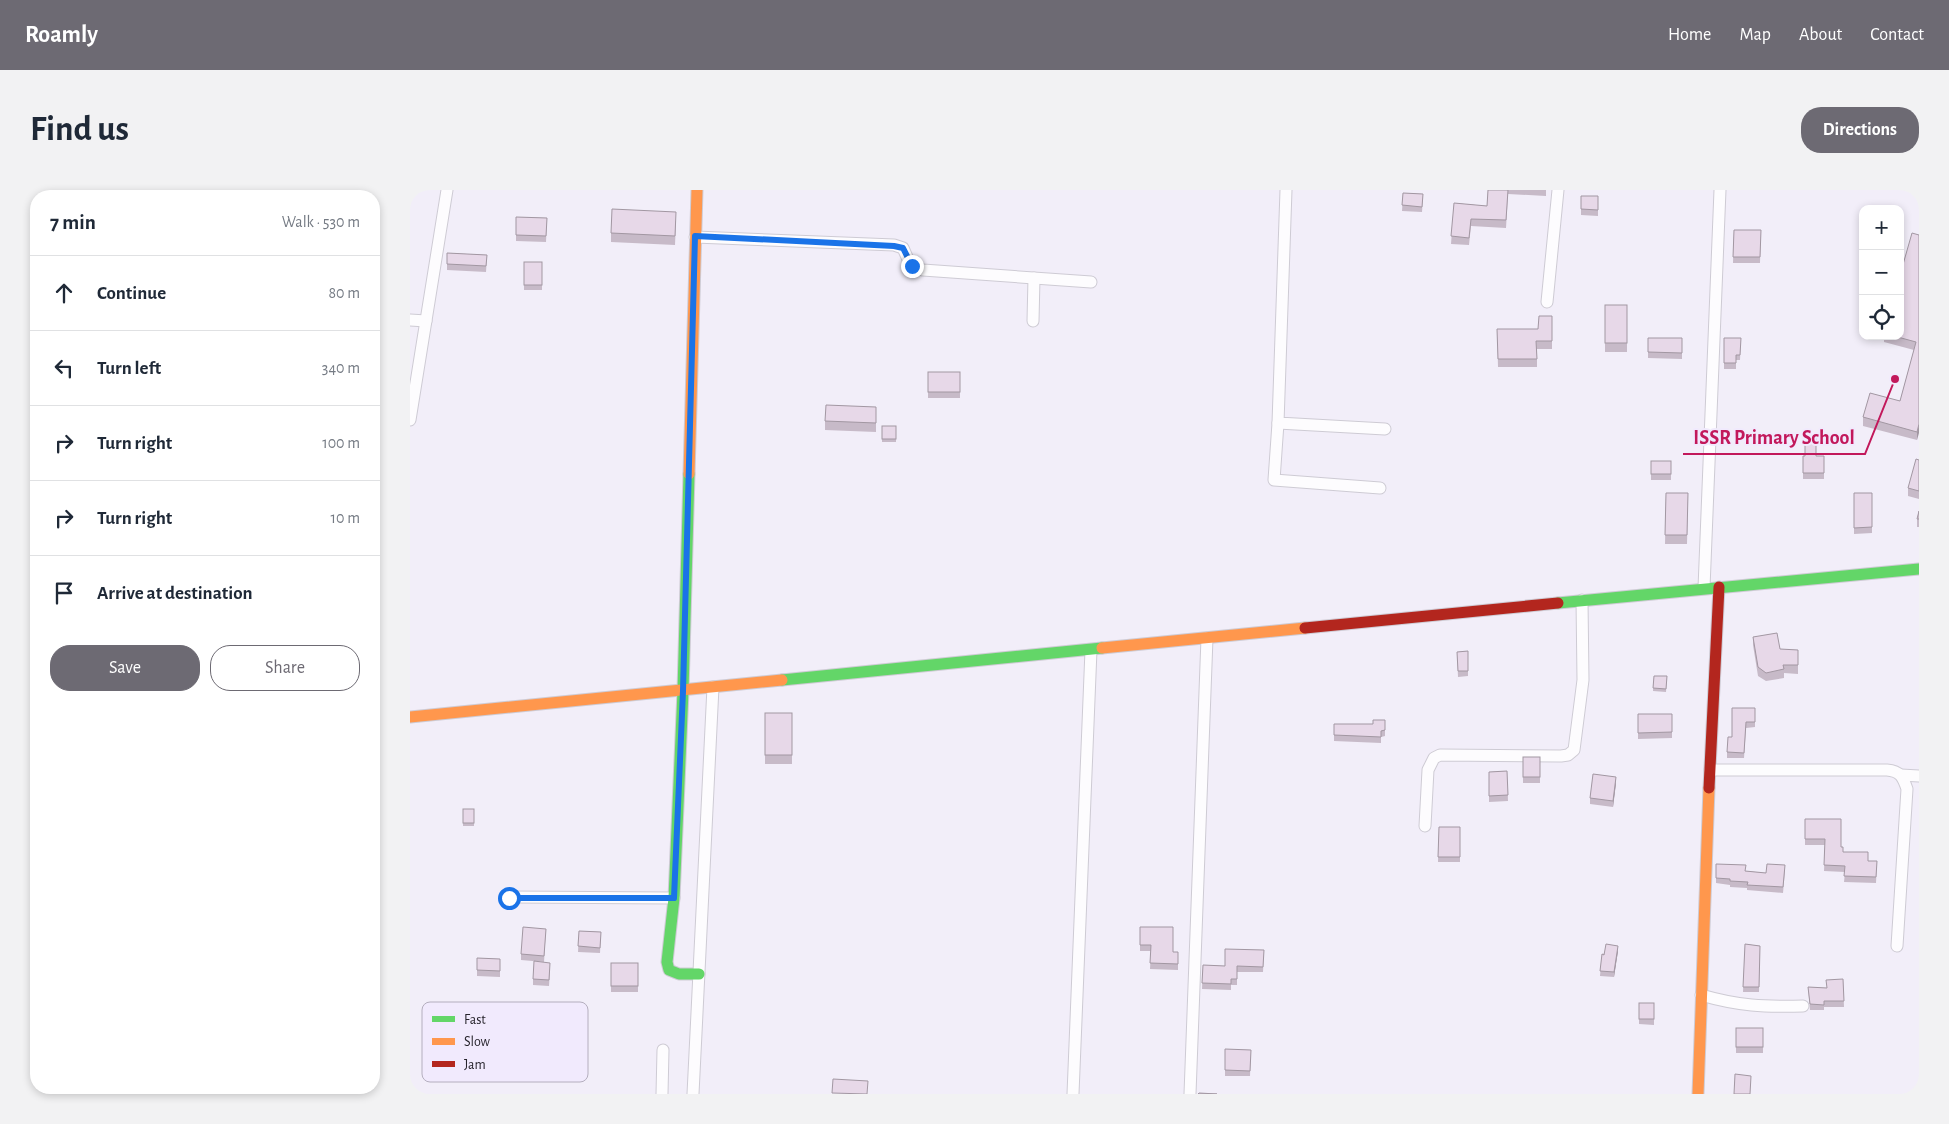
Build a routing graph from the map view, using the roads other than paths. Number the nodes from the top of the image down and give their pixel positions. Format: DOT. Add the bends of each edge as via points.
graph roads {
  1 [pos="447,190"];
  2 [pos="697,190"];
  3 [pos="1286,190"];
  4 [pos="1558,190"];
  5 [pos="1720,190"];
  6 [pos="695,236"];
  7 [pos="1034,278"];
  8 [pos="1091,282"];
  9 [pos="1547,302"];
  10 [pos="410,320"];
  11 [pos="426,321"];
  12 [pos="1033,321"];
  13 [pos="410,420"];
  14 [pos="1278,423"];
  15 [pos="1385,429"];
  16 [pos="1380,488"];
  17 [pos="1919,569"];
  18 [pos="1719,587"];
  19 [pos="1704,588"];
  20 [pos="1582,600"];
  21 [pos="1207,638"];
  22 [pos="1091,650"];
  23 [pos="713,687"];
  24 [pos="683,691"];
  25 [pos="410,717"];
  26 [pos="1710,770"];
  27 [pos="1901,775"];
  28 [pos="1919,776"];
  29 [pos="1425,826"];
  30 [pos="509,898"];
  31 [pos="674,898"];
  32 [pos="1897,946"];
  33 [pos="699,974"];
  34 [pos="1701,995"];
  35 [pos="1803,1006"];
  36 [pos="663,1050"];
  37 [pos="662,1094"];
  38 [pos="693,1094"];
  39 [pos="1073,1094"];
  40 [pos="1190,1094"];
  41 [pos="1698,1094"];
  1 -- 11 [label="street"];
  2 -- 6 [label="main road"];
  3 -- 14 [label="street"];
  4 -- 9 [label="street"];
  5 -- 19 [label="street"];
  6 -- 7 [label="street" via="894,246 903,248 912,266 924,270"];
  6 -- 24 [label="main road"];
  7 -- 8 [label="street"];
  7 -- 12 [label="street"];
  10 -- 11 [label="street"];
  11 -- 13 [label="street"];
  14 -- 15 [label="street"];
  14 -- 16 [label="street" via="1274,480"];
  17 -- 18 [label="main road"];
  18 -- 19 [label="main road"];
  18 -- 26 [label="main road"];
  19 -- 20 [label="main road"];
  20 -- 21 [label="main road"];
  20 -- 29 [label="street" via="1583,680 1574,750 1561,756 1440,755 1434,758 1428,770"];
  21 -- 22 [label="main road"];
  21 -- 40 [label="street"];
  22 -- 23 [label="main road"];
  22 -- 39 [label="street"];
  23 -- 24 [label="main road"];
  23 -- 33 [label="street"];
  24 -- 25 [label="main road"];
  24 -- 31 [label="main road"];
  26 -- 27 [label="street" via="1888,770"];
  26 -- 34 [label="main road"];
  27 -- 28 [label="street"];
  27 -- 32 [label="street" via="1907,789"];
  30 -- 31 [label="street"];
  31 -- 33 [label="main road" via="667,962 669,970 679,974"];
  33 -- 38 [label="street"];
  34 -- 35 [label="street" via="1752,1006"];
  34 -- 41 [label="main road"];
  36 -- 37 [label="street"];
}
